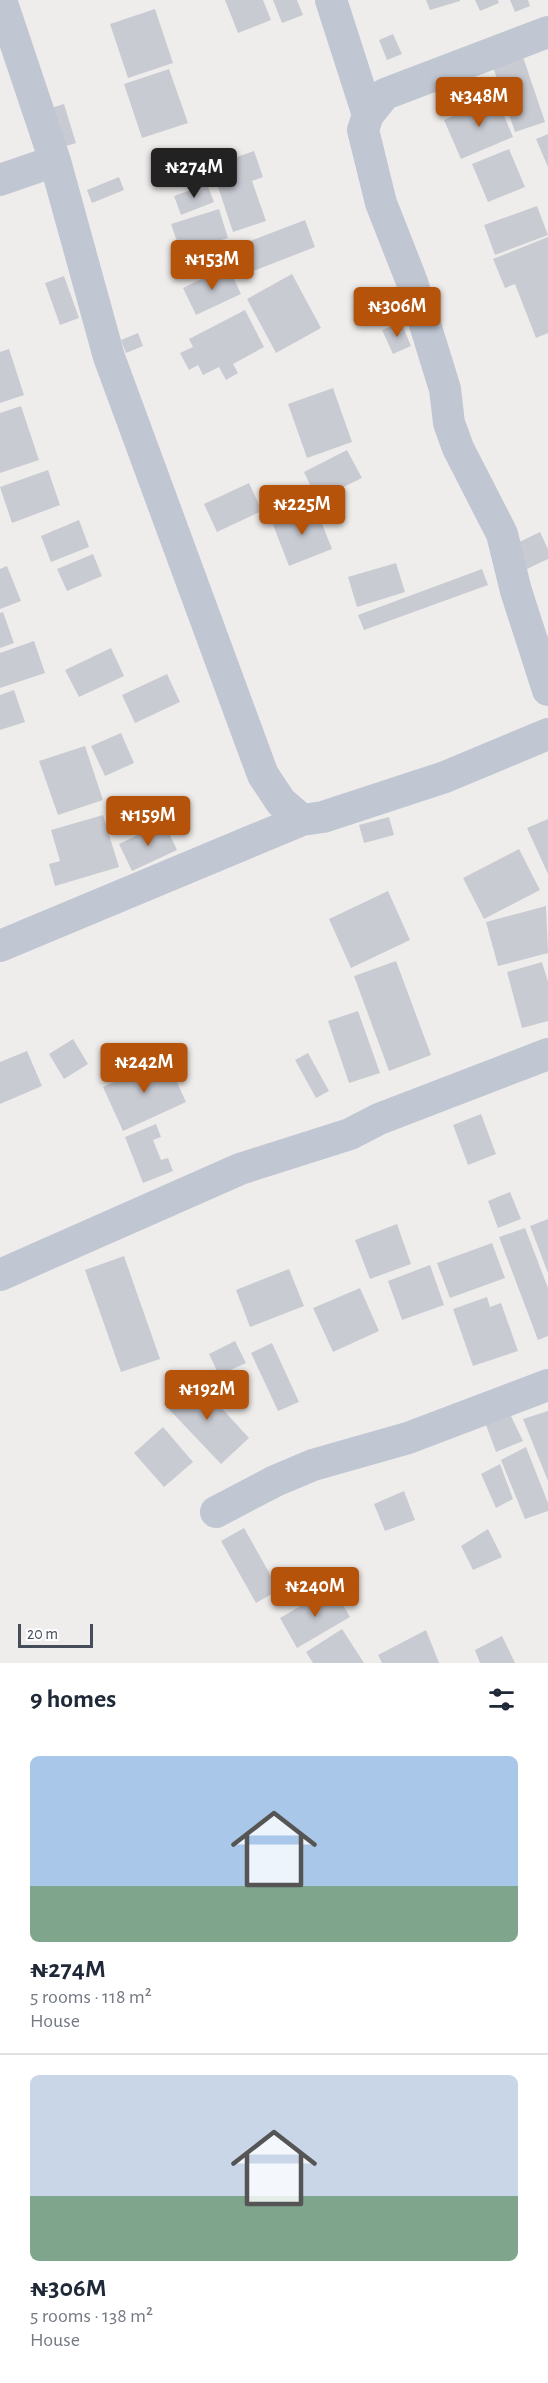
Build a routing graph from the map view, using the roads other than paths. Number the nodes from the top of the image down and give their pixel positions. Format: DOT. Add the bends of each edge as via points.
graph roads {
  1 [pos="1,0"];
  2 [pos="331,0"];
  3 [pos="548,32"];
  4 [pos="368,115"];
  5 [pos="55,161"];
  6 [pos="0,180"];
  7 [pos="548,690"];
  8 [pos="548,734"];
  9 [pos="302,820"];
  10 [pos="0,945"];
  11 [pos="548,1054"];
  12 [pos="0,1275"];
  13 [pos="548,1385"];
  14 [pos="216,1512"];
  1 -- 5 [label="street"];
  2 -- 4 [label="street"];
  3 -- 4 [label="street" via="385,94"];
  4 -- 7 [label="street" via="363,130 381,203 412,282 445,389 449,423 502,534"];
  5 -- 6 [label="street"];
  5 -- 9 [label="street" via="110,357 262,775 281,802"];
  8 -- 9 [label="street" via="445,777"];
  9 -- 10 [label="street"];
  11 -- 12 [label="street" via="379,1119 350,1134 240,1169"];
  13 -- 14 [label="street" via="408,1438 314,1465"];
}
